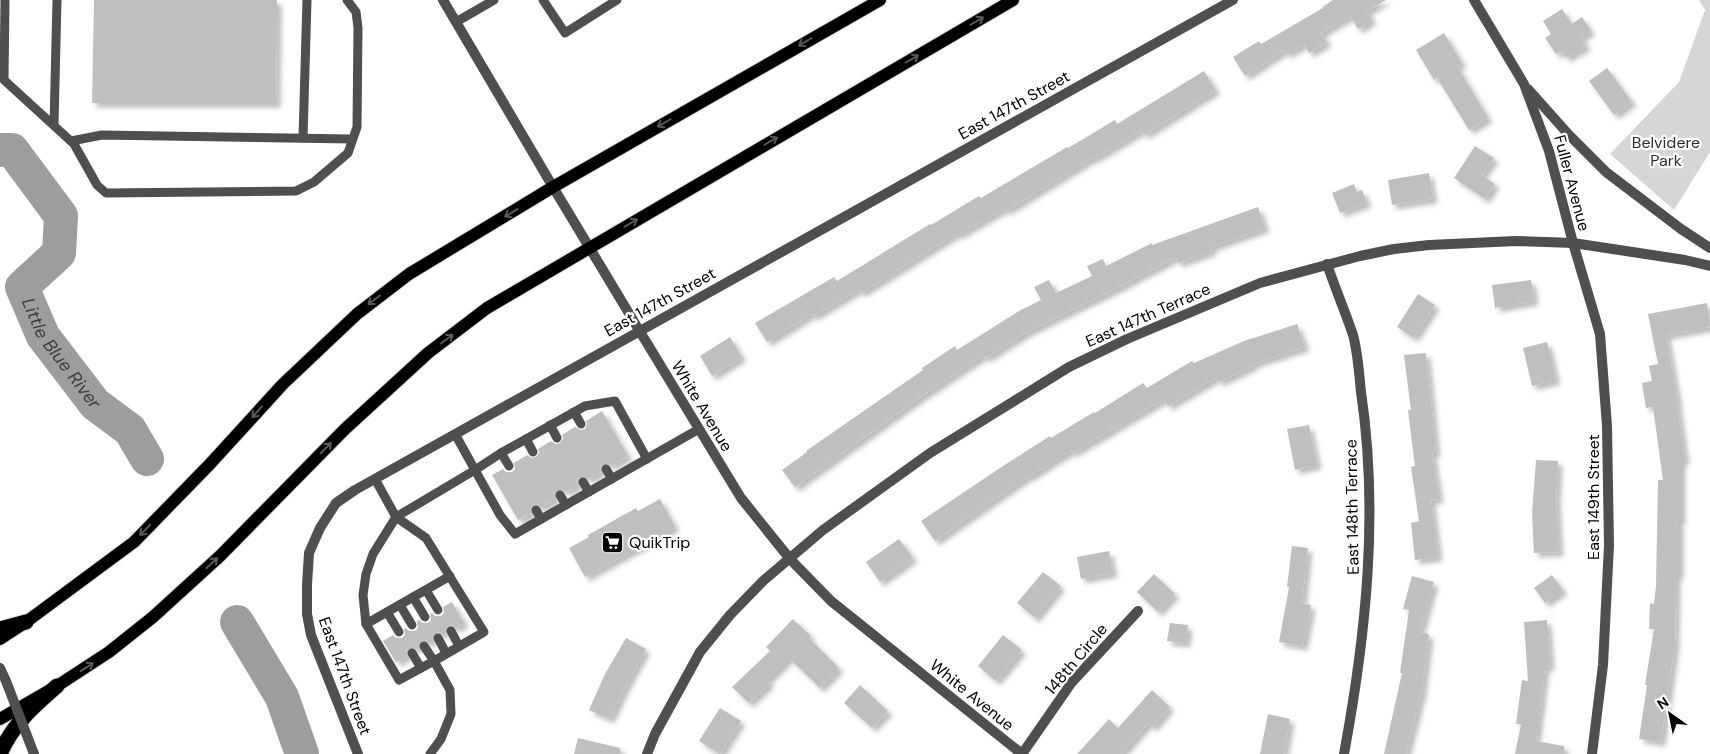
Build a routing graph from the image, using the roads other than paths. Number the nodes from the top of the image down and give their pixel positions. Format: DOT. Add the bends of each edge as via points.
graph roads {
  1 [pos="5,0"];
  2 [pos="57,0"];
  3 [pos="307,0"];
  4 [pos="347,0"];
  5 [pos="443,0"];
  6 [pos="494,0"];
  7 [pos="542,0"];
  8 [pos="617,0"];
  9 [pos="880,0"];
  10 [pos="1013,0"];
  11 [pos="1234,0"];
  12 [pos="1474,0"];
  13 [pos="456,22"];
  14 [pos="1524,84"];
  15 [pos="54,126"];
  16 [pos="303,138"];
  17 [pos="352,139"];
  18 [pos="71,141"];
  19 [pos="552,187"];
  20 [pos="1573,243"];
  21 [pos="589,247"];
  22 [pos="1710,248"];
  23 [pos="1327,264"];
  24 [pos="1710,266"];
  25 [pos="639,330"];
  26 [pos="574,412"];
  27 [pos="581,424"];
  28 [pos="550,425"];
  29 [pos="699,429"];
  30 [pos="455,434"];
  31 [pos="557,438"];
  32 [pos="526,439"];
  33 [pos="533,452"];
  34 [pos="501,453"];
  35 [pos="647,459"];
  36 [pos="509,466"];
  37 [pos="606,469"];
  38 [pos="475,470"];
  39 [pos="375,479"];
  40 [pos="612,479"];
  41 [pos="583,482"];
  42 [pos="589,492"];
  43 [pos="560,496"];
  44 [pos="566,505"];
  45 [pos="536,510"];
  46 [pos="396,517"];
  47 [pos="541,519"];
  48 [pos="790,559"];
  49 [pos="450,576"];
  50 [pos="426,590"];
  51 [pos="413,597"];
  52 [pos="400,605"];
  53 [pos="438,610"];
  54 [pos="1138,611"];
  55 [pos="387,612"];
  56 [pos="425,617"];
  57 [pos="26,622"];
  58 [pos="366,624"];
  59 [pos="412,625"];
  60 [pos="0,629"];
  61 [pos="451,631"];
  62 [pos="399,632"];
  63 [pos="438,638"];
  64 [pos="0,639"];
  65 [pos="424,646"];
  66 [pos="459,646"];
  67 [pos="412,653"];
  68 [pos="446,653"];
  69 [pos="434,661"];
  70 [pos="0,668"];
  71 [pos="421,668"];
  72 [pos="57,686"];
  73 [pos="0,718"];
  74 [pos="0,754"];
  75 [pos="34,754"];
  76 [pos="358,754"];
  77 [pos="430,754"];
  78 [pos="647,754"];
  79 [pos="1022,754"];
  80 [pos="1344,754"];
  81 [pos="1592,754"];
  1 -- 15 [label="lane" via="4,80"];
  2 -- 15 [label="lane"];
  3 -- 16 [label="lane"];
  4 -- 17 [label="lane" via="356,12 358,28 357,127"];
  5 -- 13 [label="street, White Avenue"];
  6 -- 13 [label="lane"];
  7 -- 8 [label="lane" via="564,33"];
  9 -- 19 [label="main road, one-way"];
  21 -- 10 [label="main road, one-way"];
  11 -- 25 [label="street, East 147th Street"];
  12 -- 14 [label="street, Fuller Avenue"];
  13 -- 19 [label="street, White Avenue"];
  14 -- 20 [label="street, Fuller Avenue" via="1549,151"];
  14 -- 22 [label="street, Fuller Avenue" via="1606,172 1681,230"];
  15 -- 18 [label="lane"];
  16 -- 17 [label="lane"];
  16 -- 18 [label="lane" via="102,135"];
  17 -- 18 [label="lane" via="348,153 314,182 296,191 106,192 97,185"];
  19 -- 21 [label="street, White Avenue"];
  19 -- 57 [label="main road, one-way" via="409,274 357,314 283,384 134,542"];
  20 -- 23 [label="street, East 147th Terrace" via="1516,241 1429,245"];
  20 -- 24 [label="street, Fuller Avenue"];
  20 -- 81 [label="street, East 149th Street" via="1600,334 1607,426 1608,565 1604,665"];
  21 -- 25 [label="street, White Avenue"];
  72 -- 21 [label="main road, one-way" via="109,652 153,617 220,556 345,429 428,353 487,308"];
  23 -- 48 [label="street, East 147th Terrace" via="1260,282 1069,367 930,453 823,530"];
  23 -- 80 [label="street, East 148th Terrace" via="1353,337 1365,418 1370,500 1368,582 1356,687"];
  25 -- 29 [label="street, White Avenue"];
  25 -- 30 [label="street, East 147th Street"];
  26 -- 27 [label="lane"];
  26 -- 28 [label="lane"];
  26 -- 35 [label="lane" via="585,406 615,401"];
  28 -- 31 [label="lane"];
  28 -- 32 [label="lane"];
  29 -- 35 [label="lane"];
  29 -- 48 [label="street, White Avenue" via="741,498"];
  30 -- 38 [label="lane"];
  30 -- 39 [label="street, East 147th Street"];
  32 -- 33 [label="lane"];
  32 -- 34 [label="lane"];
  34 -- 36 [label="lane"];
  34 -- 38 [label="lane"];
  35 -- 40 [label="lane"];
  37 -- 40 [label="lane"];
  38 -- 46 [label="lane"];
  38 -- 47 [label="lane" via="500,515 515,534"];
  39 -- 46 [label="lane"];
  39 -- 76 [label="street, East 147th Street" via="336,503 320,528 310,553 307,585 311,635"];
  40 -- 42 [label="lane"];
  41 -- 42 [label="lane"];
  42 -- 44 [label="lane"];
  43 -- 44 [label="lane"];
  44 -- 47 [label="lane"];
  45 -- 47 [label="lane"];
  46 -- 49 [label="lane" via="426,538"];
  46 -- 58 [label="lane" via="366,574 363,595"];
  48 -- 78 [label="street, East 147th Terrace" via="730,615 700,652 654,734"];
  48 -- 79 [label="street, White Avenue" via="830,601"];
  49 -- 50 [label="lane"];
  49 -- 66 [label="lane" via="484,632"];
  50 -- 51 [label="lane"];
  50 -- 53 [label="lane"];
  51 -- 52 [label="lane"];
  51 -- 56 [label="lane"];
  52 -- 55 [label="lane"];
  52 -- 59 [label="lane"];
  54 -- 79 [label="street, 148th Circle" via="1072,682"];
  55 -- 58 [label="lane"];
  55 -- 62 [label="lane"];
  57 -- 60 [label="highway"];
  57 -- 64 [label="main road"];
  58 -- 71 [label="lane" via="399,680"];
  61 -- 66 [label="lane"];
  63 -- 68 [label="lane"];
  65 -- 69 [label="lane"];
  66 -- 68 [label="lane"];
  67 -- 71 [label="lane"];
  68 -- 69 [label="lane"];
  69 -- 71 [label="lane"];
  69 -- 77 [label="lane" via="450,690 451,714 442,739"];
  70 -- 75 [label="street, bridge"];
  72 -- 73 [label="main road"];
  72 -- 74 [label="highway" via="16,725"];
}
